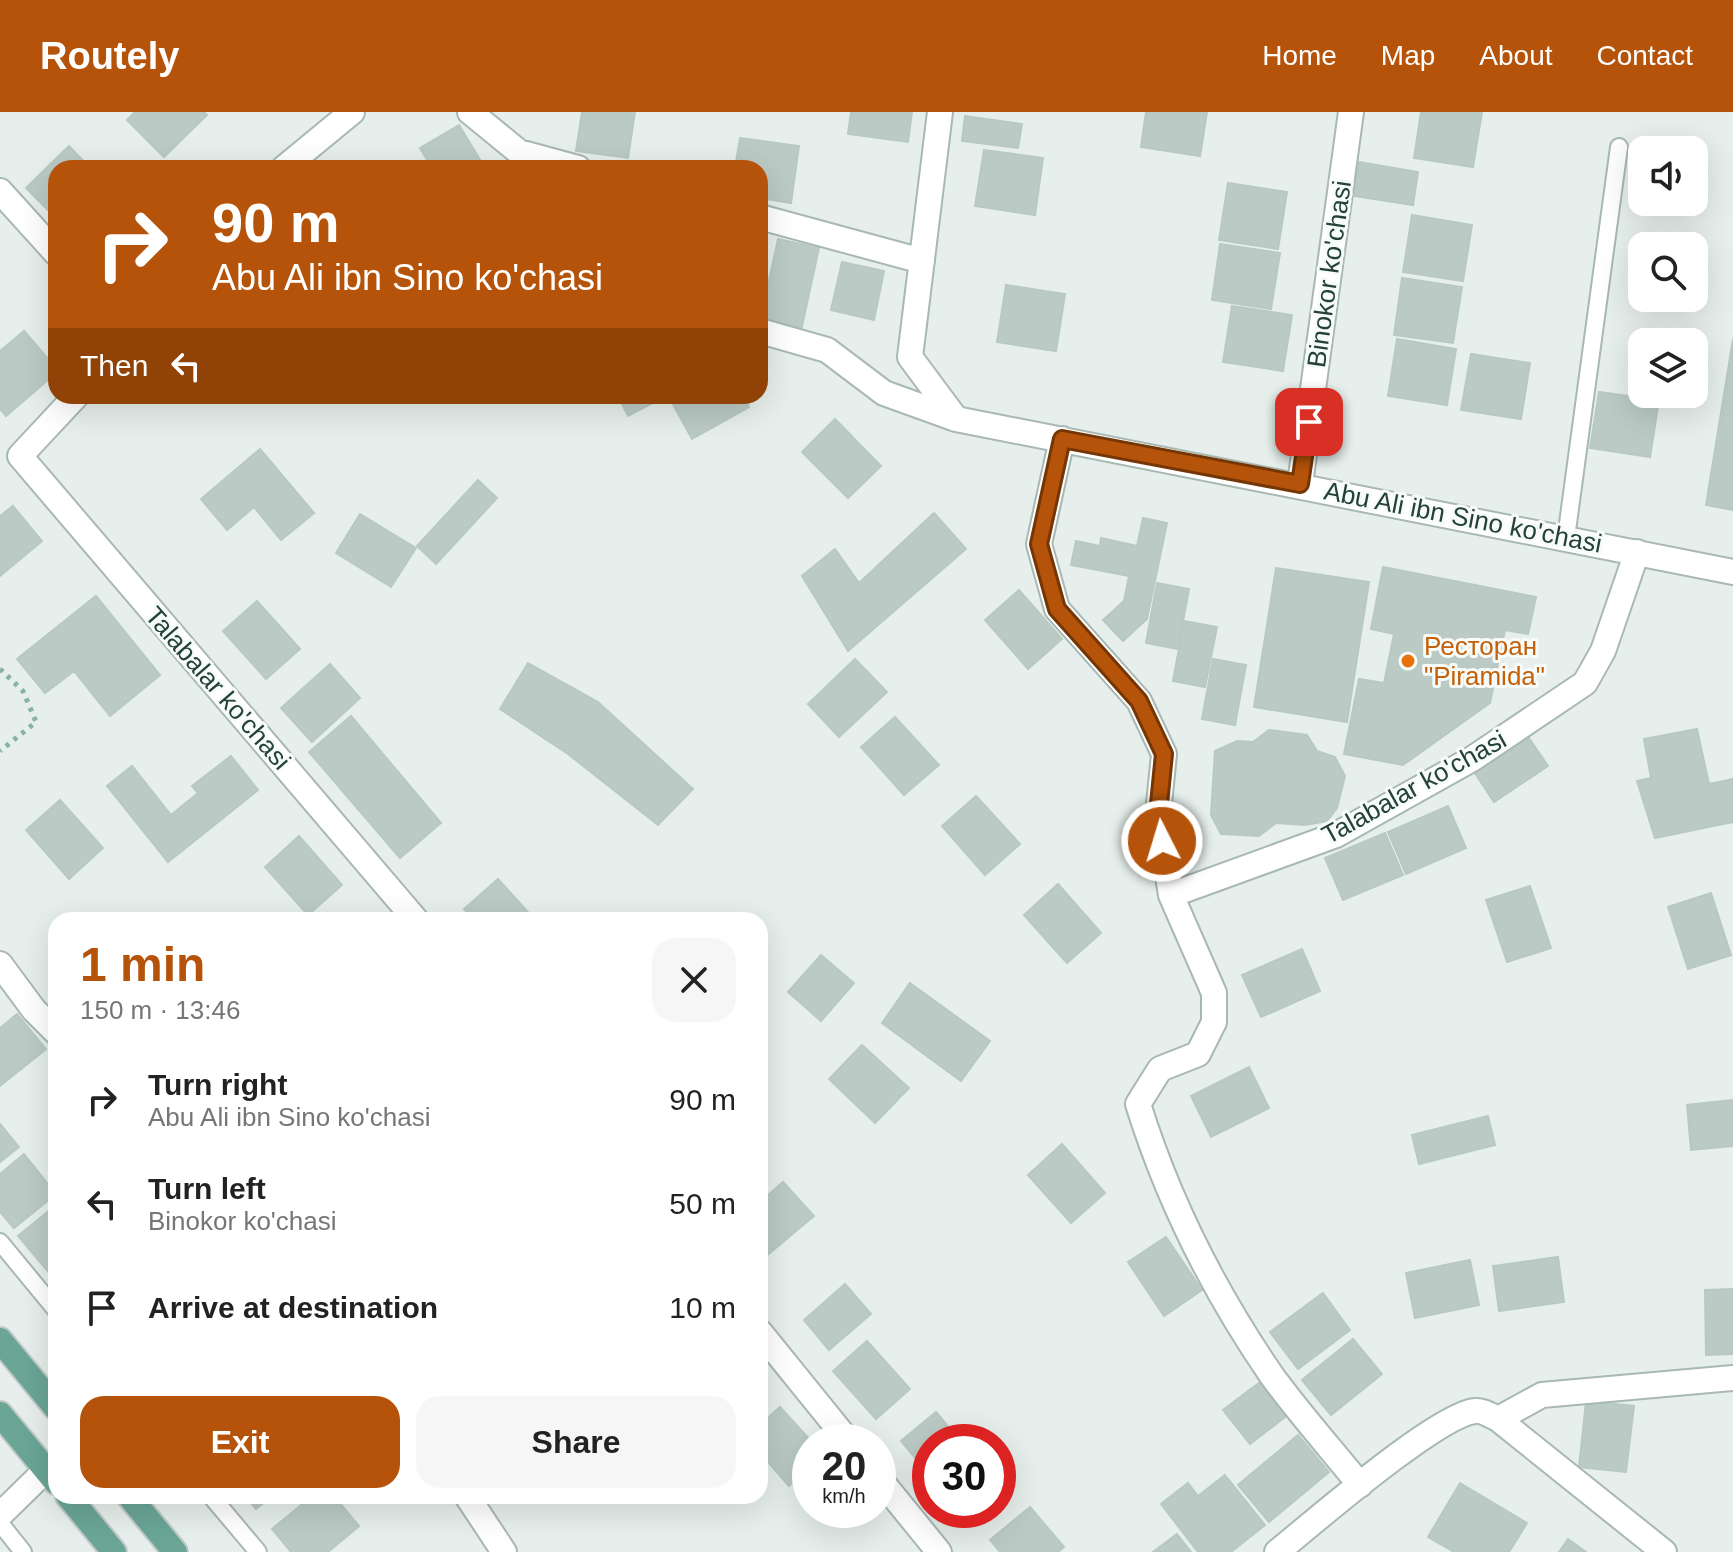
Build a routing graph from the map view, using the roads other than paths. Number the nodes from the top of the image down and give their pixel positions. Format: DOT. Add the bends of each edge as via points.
graph roads {
  1 [pos="352,112"];
  2 [pos="470,112"];
  3 [pos="940,112"];
  4 [pos="1351,112"];
  5 [pos="1619,147"];
  6 [pos="294,160"];
  7 [pos="548,160"];
  8 [pos="0,191"];
  9 [pos="768,219"];
  10 [pos="48,244"];
  11 [pos="922,261"];
  12 [pos="768,333"];
  13 [pos="69,404"];
  14 [pos="956,419"];
  15 [pos="1062,439"];
  16 [pos="1300,484"];
  17 [pos="1566,538"];
  18 [pos="1637,552"];
  19 [pos="1733,572"];
  20 [pos="1171,895"];
  21 [pos="409,912"];
  22 [pos="0,964"];
  23 [pos="48,1024"];
  24 [pos="0,1242"];
  25 [pos="48,1300"];
  26 [pos="0,1340"];
  27 [pos="768,1342"];
  28 [pos="1733,1378"];
  29 [pos="48,1398"];
  30 [pos="0,1414"];
  31 [pos="1498,1419"];
  32 [pos="834,1424"];
  33 [pos="48,1472"];
  34 [pos="48,1478"];
  35 [pos="1360,1485"];
  36 [pos="896,1499"];
  37 [pos="75,1504"];
  38 [pos="136,1504"];
  39 [pos="218,1504"];
  40 [pos="472,1504"];
  41 [pos="0,1515"];
  42 [pos="0,1523"];
  43 [pos="23,1552"];
  44 [pos="114,1552"];
  45 [pos="175,1552"];
  46 [pos="258,1552"];
  47 [pos="504,1552"];
  48 [pos="939,1552"];
  49 [pos="1277,1552"];
  50 [pos="1664,1552"];
  1 -- 6 [label="street"];
  2 -- 7 [label="street" via="519,152"];
  3 -- 11 [label="street"];
  4 -- 16 [label="street, Binokor ko'chasi"];
  5 -- 17 [label="lane"];
  8 -- 10 [label="street"];
  9 -- 11 [label="street"];
  11 -- 14 [label="street" via="910,357"];
  12 -- 14 [label="street, Abu Ali ibn Sino ko'chasi" via="827,350 884,393"];
  13 -- 21 [label="street, Talabalar ko'chasi" via="20,456"];
  14 -- 15 [label="street, Abu Ali ibn Sino ko'chasi"];
  15 -- 16 [label="street, Abu Ali ibn Sino ko'chasi"];
  15 -- 20 [label="street" via="1039,544 1057,609 1139,701 1164,754 1158,814"];
  16 -- 17 [label="street, Abu Ali ibn Sino ko'chasi"];
  17 -- 18 [label="street, Abu Ali ibn Sino ko'chasi"];
  18 -- 19 [label="street, Abu Ali ibn Sino ko'chasi"];
  18 -- 20 [label="street, Talabalar ko'chasi" via="1603,651 1585,683 1472,759 1336,835"];
  20 -- 35 [label="street" via="1214,993 1214,1022 1198,1054 1160,1069 1138,1104 1146,1130 1216,1288 1273,1377"];
  22 -- 23 [label="street"];
  24 -- 25 [label="lane"];
  26 -- 29 [label="main road"];
  27 -- 32 [label="street"];
  28 -- 31 [label="street" via="1542,1395"];
  30 -- 33 [label="main road"];
  31 -- 35 [label="street" via="1477,1410 1451,1419"];
  31 -- 50 [label="street"];
  34 -- 41 [label="street"];
  35 -- 49 [label="street"];
  36 -- 48 [label="street"];
  37 -- 44 [label="main road"];
  38 -- 45 [label="main road"];
  39 -- 46 [label="lane"];
  40 -- 47 [label="street"];
  42 -- 43 [label="lane"];
}
